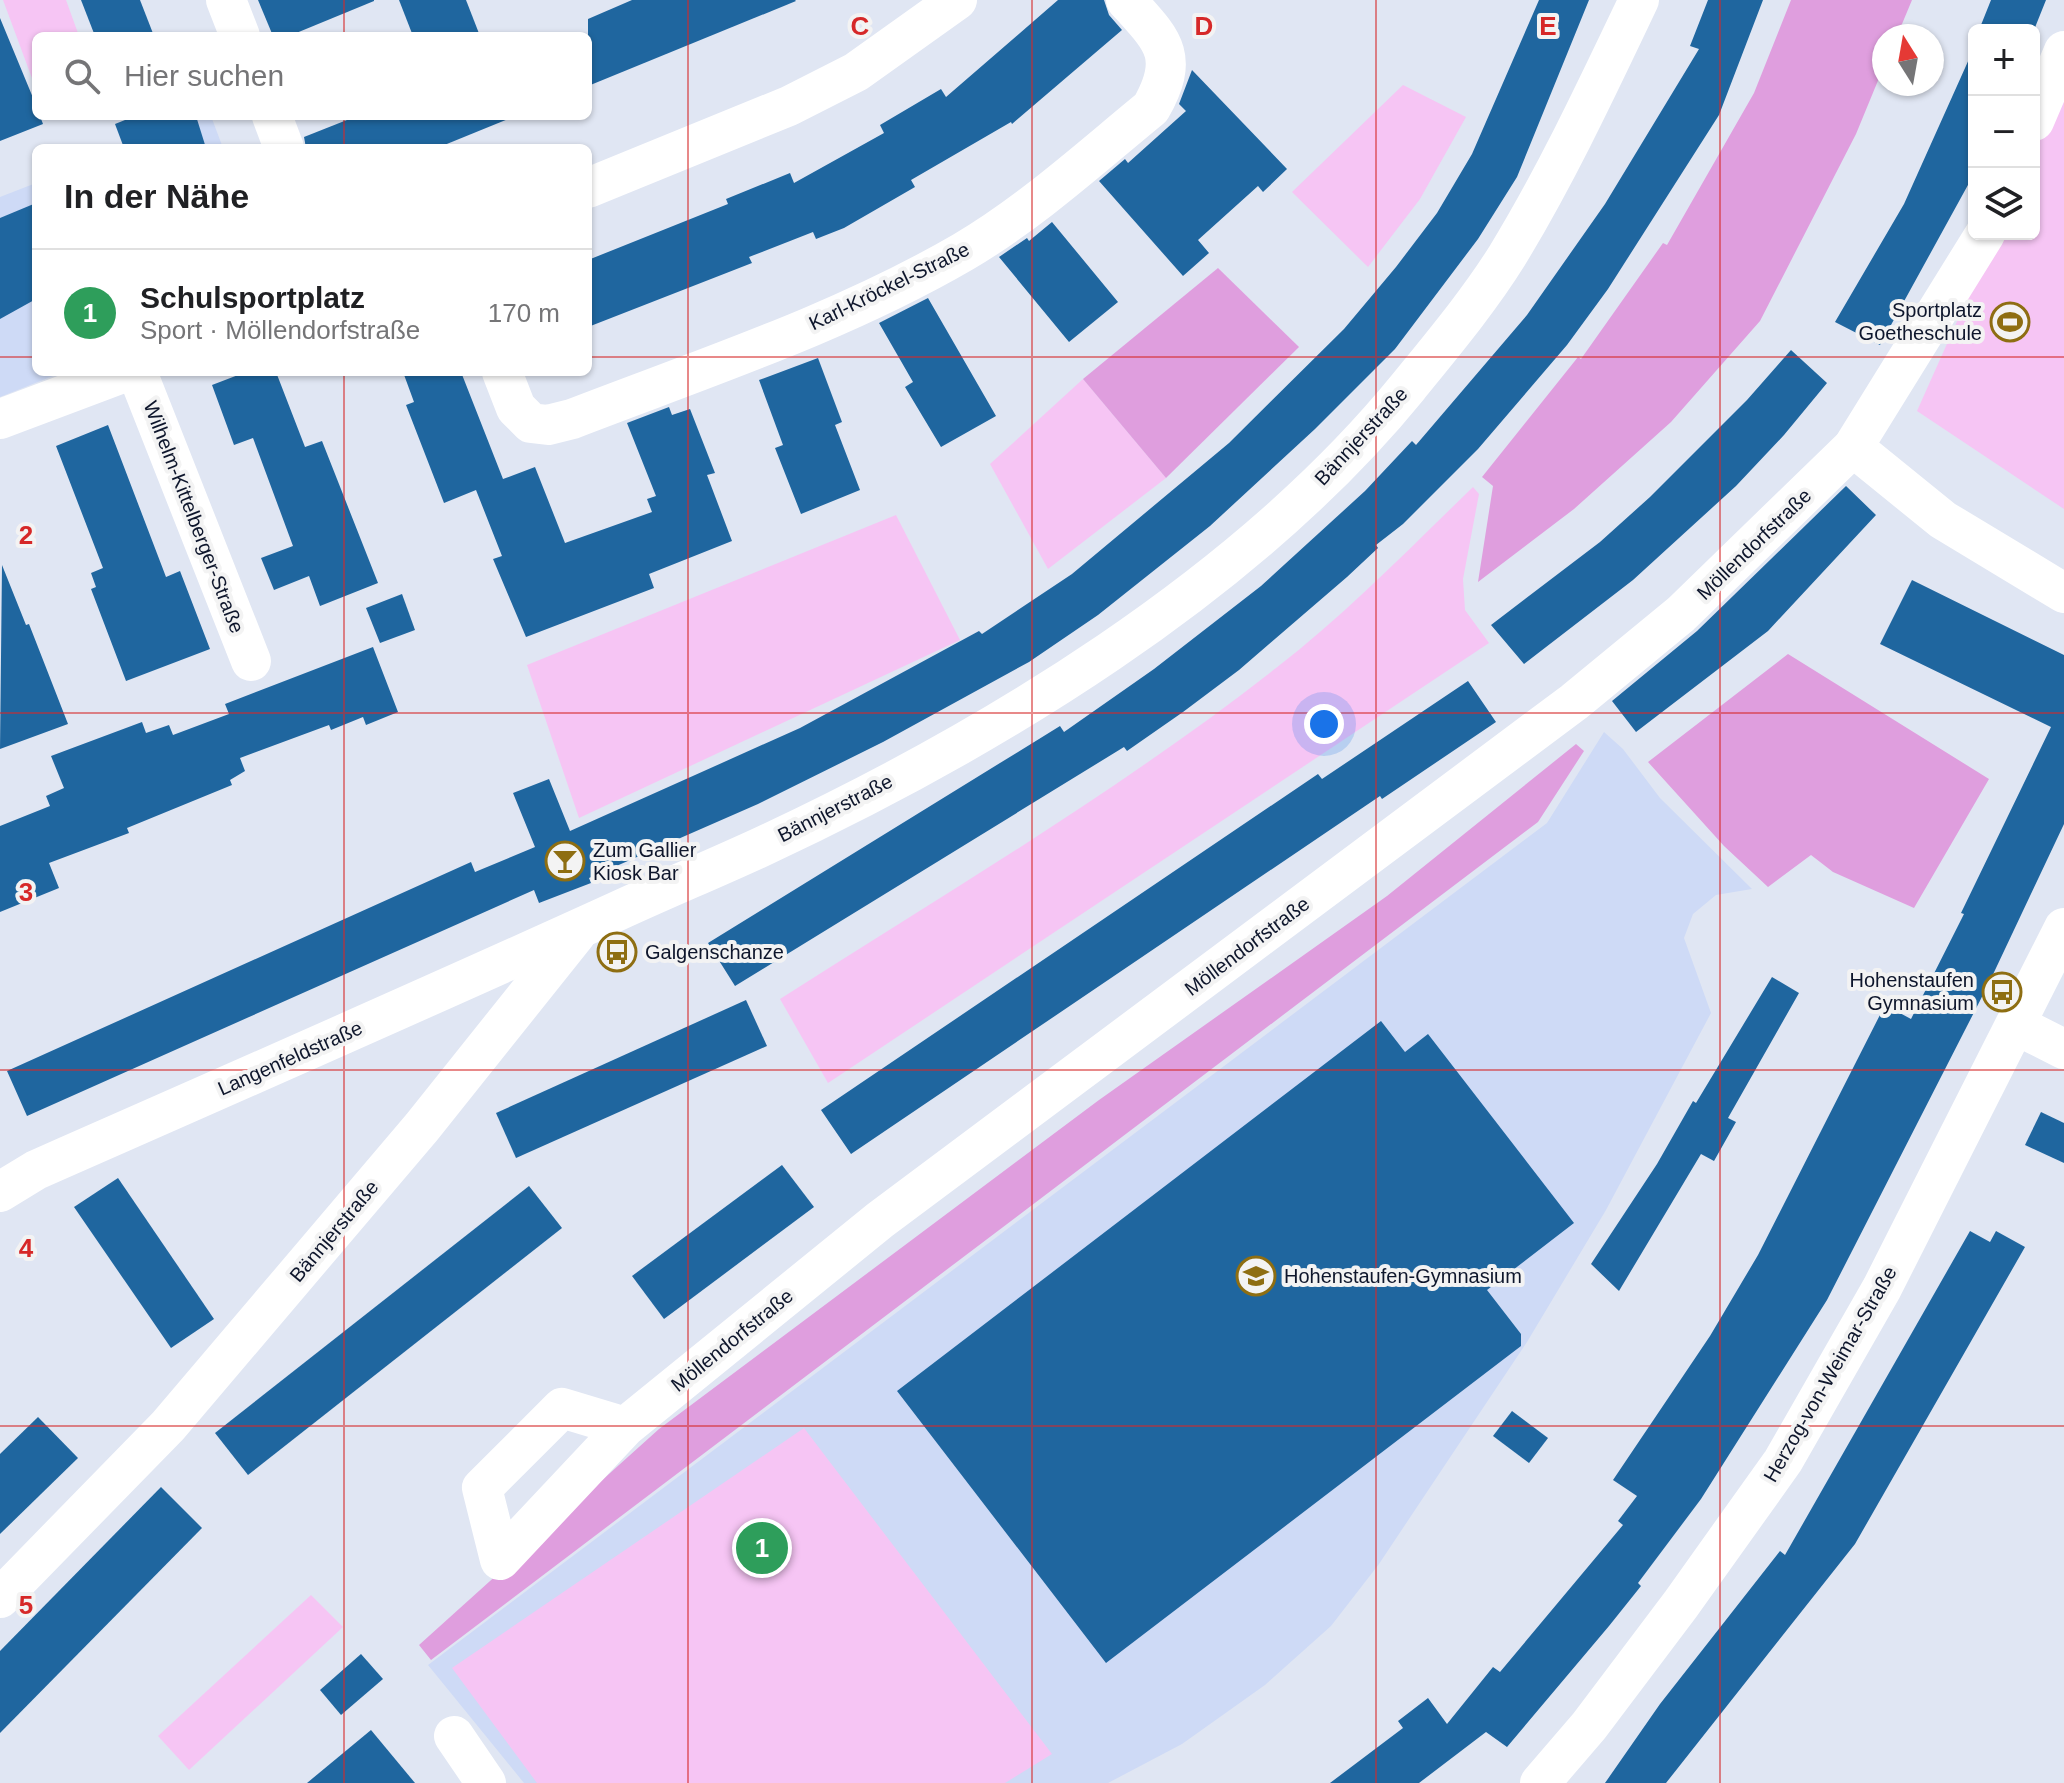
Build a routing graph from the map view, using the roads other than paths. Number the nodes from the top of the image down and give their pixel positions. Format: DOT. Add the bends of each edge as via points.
graph roads {
  1 [pos="226,0"];
  2 [pos="957,0"];
  3 [pos="1126,0"];
  4 [pos="1639,0"];
  5 [pos="238,32"];
  6 [pos="2064,51"];
  7 [pos="2040,107"];
  8 [pos="274,120"];
  9 [pos="282,144"];
  10 [pos="592,186"];
  11 [pos="1981,240"];
  12 [pos="114,376"];
  13 [pos="139,376"];
  14 [pos="504,376"];
  15 [pos="0,419"];
  16 [pos="1853,447"];
  17 [pos="2064,593"];
  18 [pos="251,661"];
  19 [pos="581,928"];
  20 [pos="2064,928"];
  21 [pos="2018,1026"];
  22 [pos="2064,1049"];
  23 [pos="0,1192"];
  24 [pos="625,1427"];
  25 [pos="0,1598"];
  26 [pos="454,1736"];
  27 [pos="486,1783"];
  28 [pos="1540,1783"];
  1 -- 5 [label="street"];
  2 -- 10 [label="street" via="856,72 789,106"];
  3 -- 14 [label="street, Karl-Kröckel-Straße" via="1159,37 1168,61 1165,84 1151,108 1016,217 965,251 832,318 572,419 531,423 516,408"];
  4 -- 19 [label="street, Bännjerstraße" via="1506,259 1391,406 1249,547 1116,645 954,746 763,846"];
  6 -- 7 [label="street"];
  8 -- 9 [label="street"];
  11 -- 16 [label="street, Möllendorfstraße"];
  12 -- 15 [label="street"];
  13 -- 18 [label="street, Wilhelm-Kittelberger-Straße"];
  16 -- 17 [label="street" via="1943,520"];
  16 -- 24 [label="street, Möllendorfstraße" via="1681,614 1574,702 880,1220"];
  19 -- 23 [label="street, Langenfeldstraße" via="36,1170"];
  19 -- 25 [label="street, Bännjerstraße" via="422,1127 168,1426"];
  20 -- 21 [label="street, Herzog-von-Weimar-Straße"];
  21 -- 22 [label="street"];
  21 -- 28 [label="street, Herzog-von-Weimar-Straße" via="1882,1288 1783,1461 1644,1653"];
  26 -- 27 [label="street"];
}
